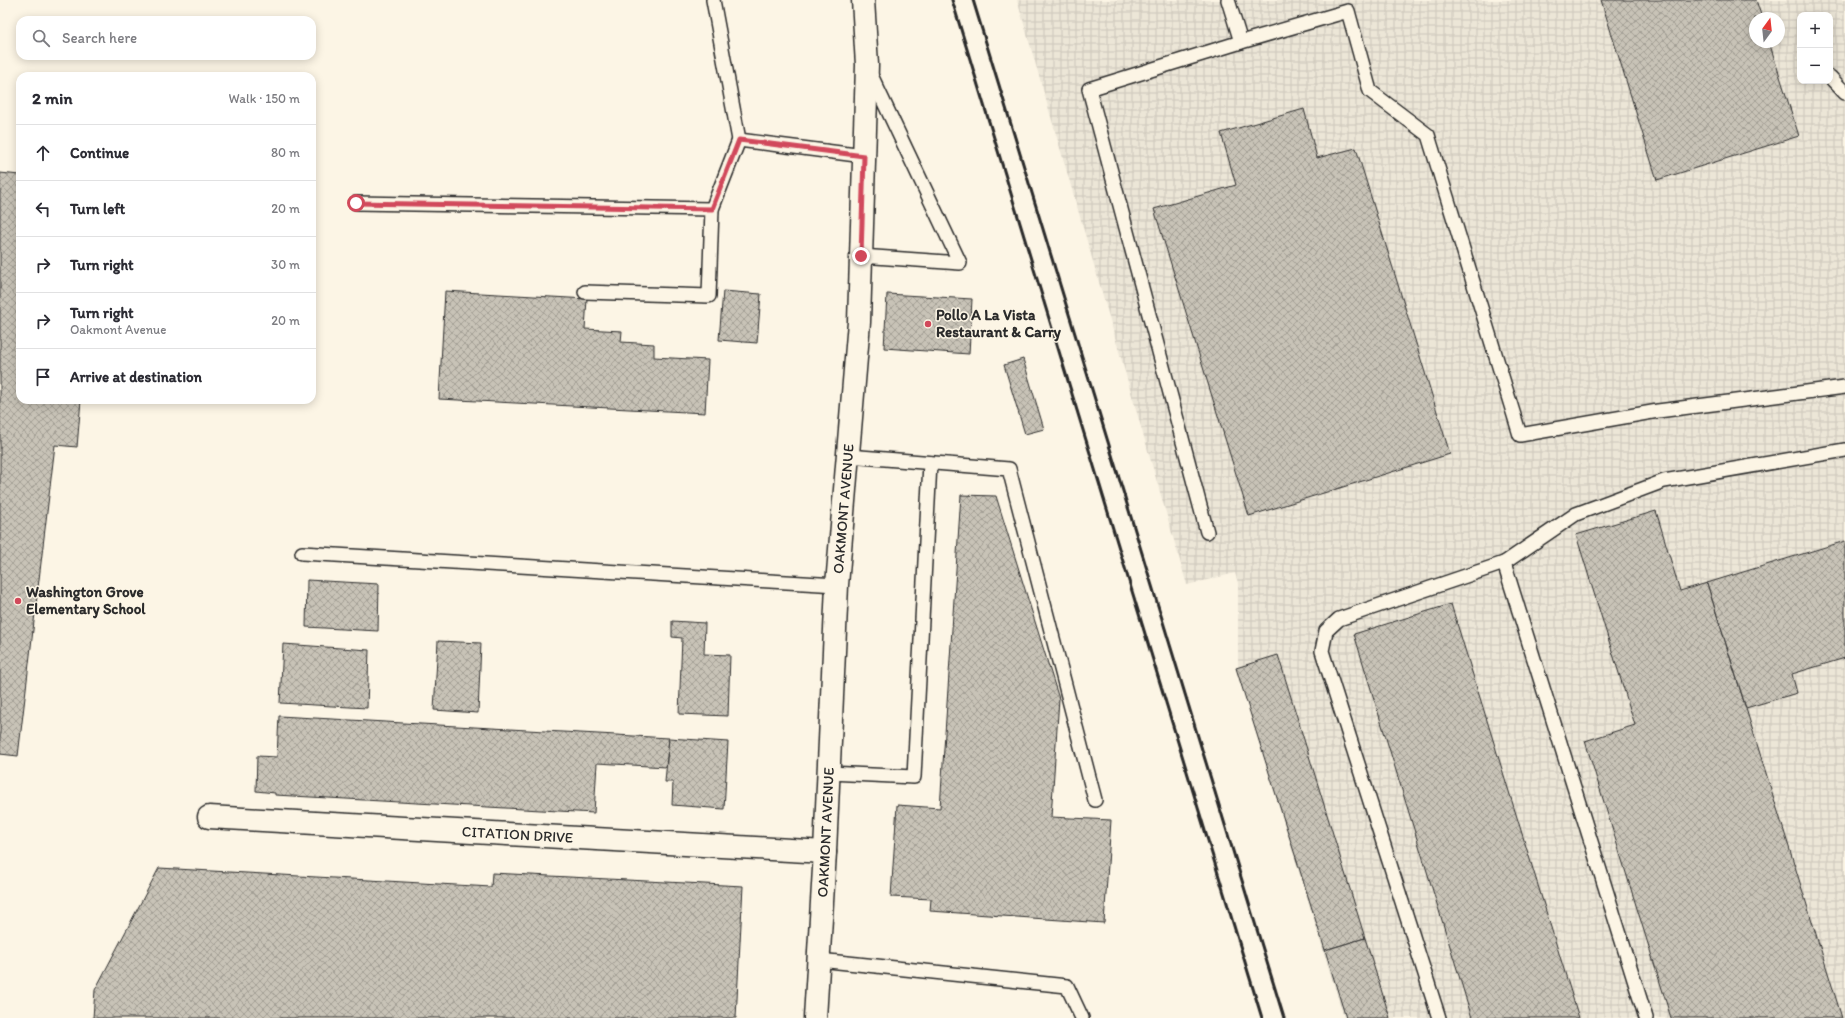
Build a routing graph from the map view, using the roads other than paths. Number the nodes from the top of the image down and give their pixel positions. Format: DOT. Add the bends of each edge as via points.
graph roads {
  1 [pos="713,0"];
  2 [pos="863,0"];
  3 [pos="1228,0"];
  4 [pos="1347,5"];
  5 [pos="1241,42"];
  6 [pos="867,66"];
  7 [pos="1833,80"];
  8 [pos="1845,93"];
  9 [pos="739,140"];
  10 [pos="864,156"];
  11 [pos="356,203"];
  12 [pos="712,209"];
  13 [pos="861,256"];
  14 [pos="585,292"];
  15 [pos="1845,387"];
  16 [pos="1845,450"];
  17 [pos="848,456"];
  18 [pos="930,463"];
  19 [pos="1207,532"];
  20 [pos="302,553"];
  21 [pos="1504,563"];
  22 [pos="838,585"];
  23 [pos="829,773"];
  24 [pos="1095,800"];
  25 [pos="209,817"];
  26 [pos="825,852"];
  27 [pos="819,960"];
  28 [pos="815,1018"];
  29 [pos="1082,1018"];
  30 [pos="1440,1018"];
  31 [pos="1646,1018"];
  1 -- 9 [label="lane"];
  2 -- 6 [label="street, OAKMONT AVENUE"];
  3 -- 5 [label="lane"];
  4 -- 5 [label="lane"];
  4 -- 15 [label="lane" via="1370,91 1428,135 1520,435 1658,411"];
  5 -- 19 [label="lane" via="1089,89"];
  6 -- 10 [label="street, OAKMONT AVENUE"];
  6 -- 13 [label="lane" via="960,263"];
  7 -- 8 [label="lane"];
  9 -- 10 [label="lane"];
  9 -- 12 [label="lane"];
  10 -- 13 [label="street, OAKMONT AVENUE"];
  11 -- 12 [label="lane"];
  12 -- 14 [label="lane" via="709,296"];
  13 -- 17 [label="street, OAKMONT AVENUE" via="859,322"];
  16 -- 21 [label="lane" via="1664,481 1576,514"];
  17 -- 18 [label="lane"];
  17 -- 22 [label="street, OAKMONT AVENUE"];
  18 -- 23 [label="lane" via="914,777"];
  18 -- 24 [label="lane" via="1009,469"];
  20 -- 22 [label="lane"];
  21 -- 30 [label="lane" via="1339,619 1326,631 1322,652"];
  21 -- 31 [label="lane"];
  22 -- 23 [label="street, OAKMONT AVENUE"];
  23 -- 26 [label="street, OAKMONT AVENUE"];
  25 -- 26 [label="street, CITATION DRIVE"];
  26 -- 27 [label="street, OAKMONT AVENUE"];
  27 -- 28 [label="street, OAKMONT AVENUE"];
  27 -- 29 [label="lane" via="1067,986"];
}
